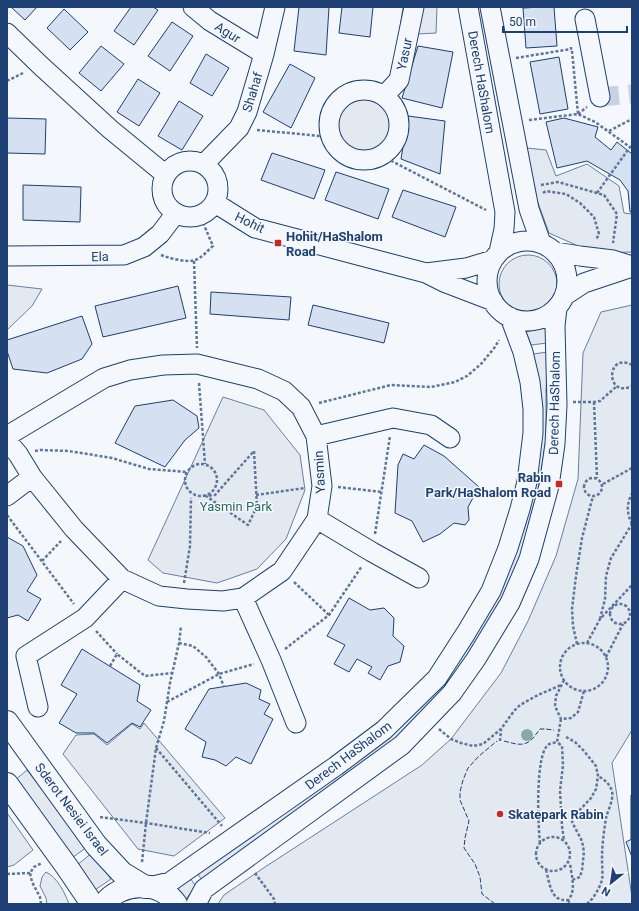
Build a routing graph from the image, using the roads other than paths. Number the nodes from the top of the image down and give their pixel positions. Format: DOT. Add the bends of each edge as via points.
graph roads {
  1 [pos="193,7"];
  2 [pos="275,7"];
  3 [pos="414,7"];
  4 [pos="468,7"];
  5 [pos="490,7"];
  6 [pos="585,19"];
  7 [pos="7,33"];
  8 [pos="264,54"];
  9 [pos="384,96"];
  10 [pos="600,97"];
  11 [pos="204,164"];
  12 [pos="166,175"];
  13 [pos="215,203"];
  14 [pos="176,213"];
  15 [pos="548,248"];
  16 [pos="7,256"];
  17 [pos="496,256"];
  18 [pos="632,266"];
  19 [pos="426,273"];
  20 [pos="493,301"];
  21 [pos="561,302"];
  22 [pos="510,317"];
  23 [pos="7,436"];
  24 [pos="316,436"];
  25 [pos="450,438"];
  26 [pos="13,448"];
  27 [pos="32,477"];
  28 [pos="7,496"];
  29 [pos="317,519"];
  30 [pos="419,578"];
  31 [pos="122,579"];
  32 [pos="243,598"];
  33 [pos="38,707"];
  34 [pos="7,722"];
  35 [pos="296,723"];
  36 [pos="7,784"];
  37 [pos="147,887"];
  38 [pos="91,904"];
  39 [pos="104,904"];
  40 [pos="176,904"];
  41 [pos="196,904"];
  1 -- 8 [label="street, Agur" via="210,21"];
  2 -- 8 [label="street, Shahaf"];
  3 -- 9 [label="street, Yasur" via="399,80"];
  4 -- 17 [label="street, Derech HaShalom" via="505,212 504,229"];
  5 -- 15 [label="street, Derech HaShalom" via="529,209"];
  6 -- 10 [label="street"];
  7 -- 12 [label="street" via="110,129"];
  8 -- 11 [label="street, Shahaf" via="247,112 239,128"];
  9 -- 9 [label="street" via="399,119 394,145 382,156 374,159 360,160 349,157 337,148 331,137 329,121 333,110 344,96 355,92 368,91"];
  11 -- 12 [label="street" via="196,161 179,163"];
  11 -- 13 [label="street" via="216,177 218,195"];
  12 -- 14 [label="street" via="162,192 164,200"];
  13 -- 14 [label="street" via="209,210 193,217"];
  13 -- 19 [label="street, Hohit" via="255,228"];
  14 -- 16 [label="street, Ela" via="160,234 144,247 124,255"];
  15 -- 17 [label="street" via="530,241 519,242 508,246"];
  15 -- 18 [label="street"];
  15 -- 21 [label="street" via="561,259 567,277 567,287"];
  17 -- 19 [label="street, Hohit" via="466,268"];
  17 -- 20 [label="street" via="487,280"];
  18 -- 21 [label="street" via="584,284"];
  19 -- 20 [label="street, Hohit"];
  20 -- 22 [label="street"];
  21 -- 22 [label="street" via="547,316 535,320"];
  21 -- 41 [label="street, Derech HaShalom" via="555,326 557,405 549,486 529,559 510,603 452,694 402,745 204,889"];
  22 -- 37 [label="street, Derech HaShalom" via="523,352 530,382 533,433 528,475 508,548 490,591 466,633 437,678 384,730 170,882"];
  23 -- 24 [label="street, Yasmin" via="104,378 130,370 162,365 197,364 258,379 284,391 301,408"];
  24 -- 25 [label="street" via="393,418 431,425"];
  24 -- 29 [label="street, Yasmin" via="322,486"];
  26 -- 27 [label="street, Yasmin"];
  27 -- 28 [label="street"];
  27 -- 31 [label="street, Yasmin" via="74,529"];
  29 -- 30 [label="street"];
  29 -- 32 [label="street, Yasmin" via="282,570"];
  31 -- 32 [label="street, Yasmin" via="160,596 223,601"];
  31 -- 33 [label="street" via="85,618 26,656"];
  32 -- 35 [label="street"];
  34 -- 37 [label="main road, Sderot Nesiei Israel" via="96,845 122,873"];
  36 -- 38 [label="main road"];
  37 -- 39 [label="main road" via="121,890"];
  37 -- 40 [label="main road, Sderot Nesiei Israel" via="164,893"];
}
